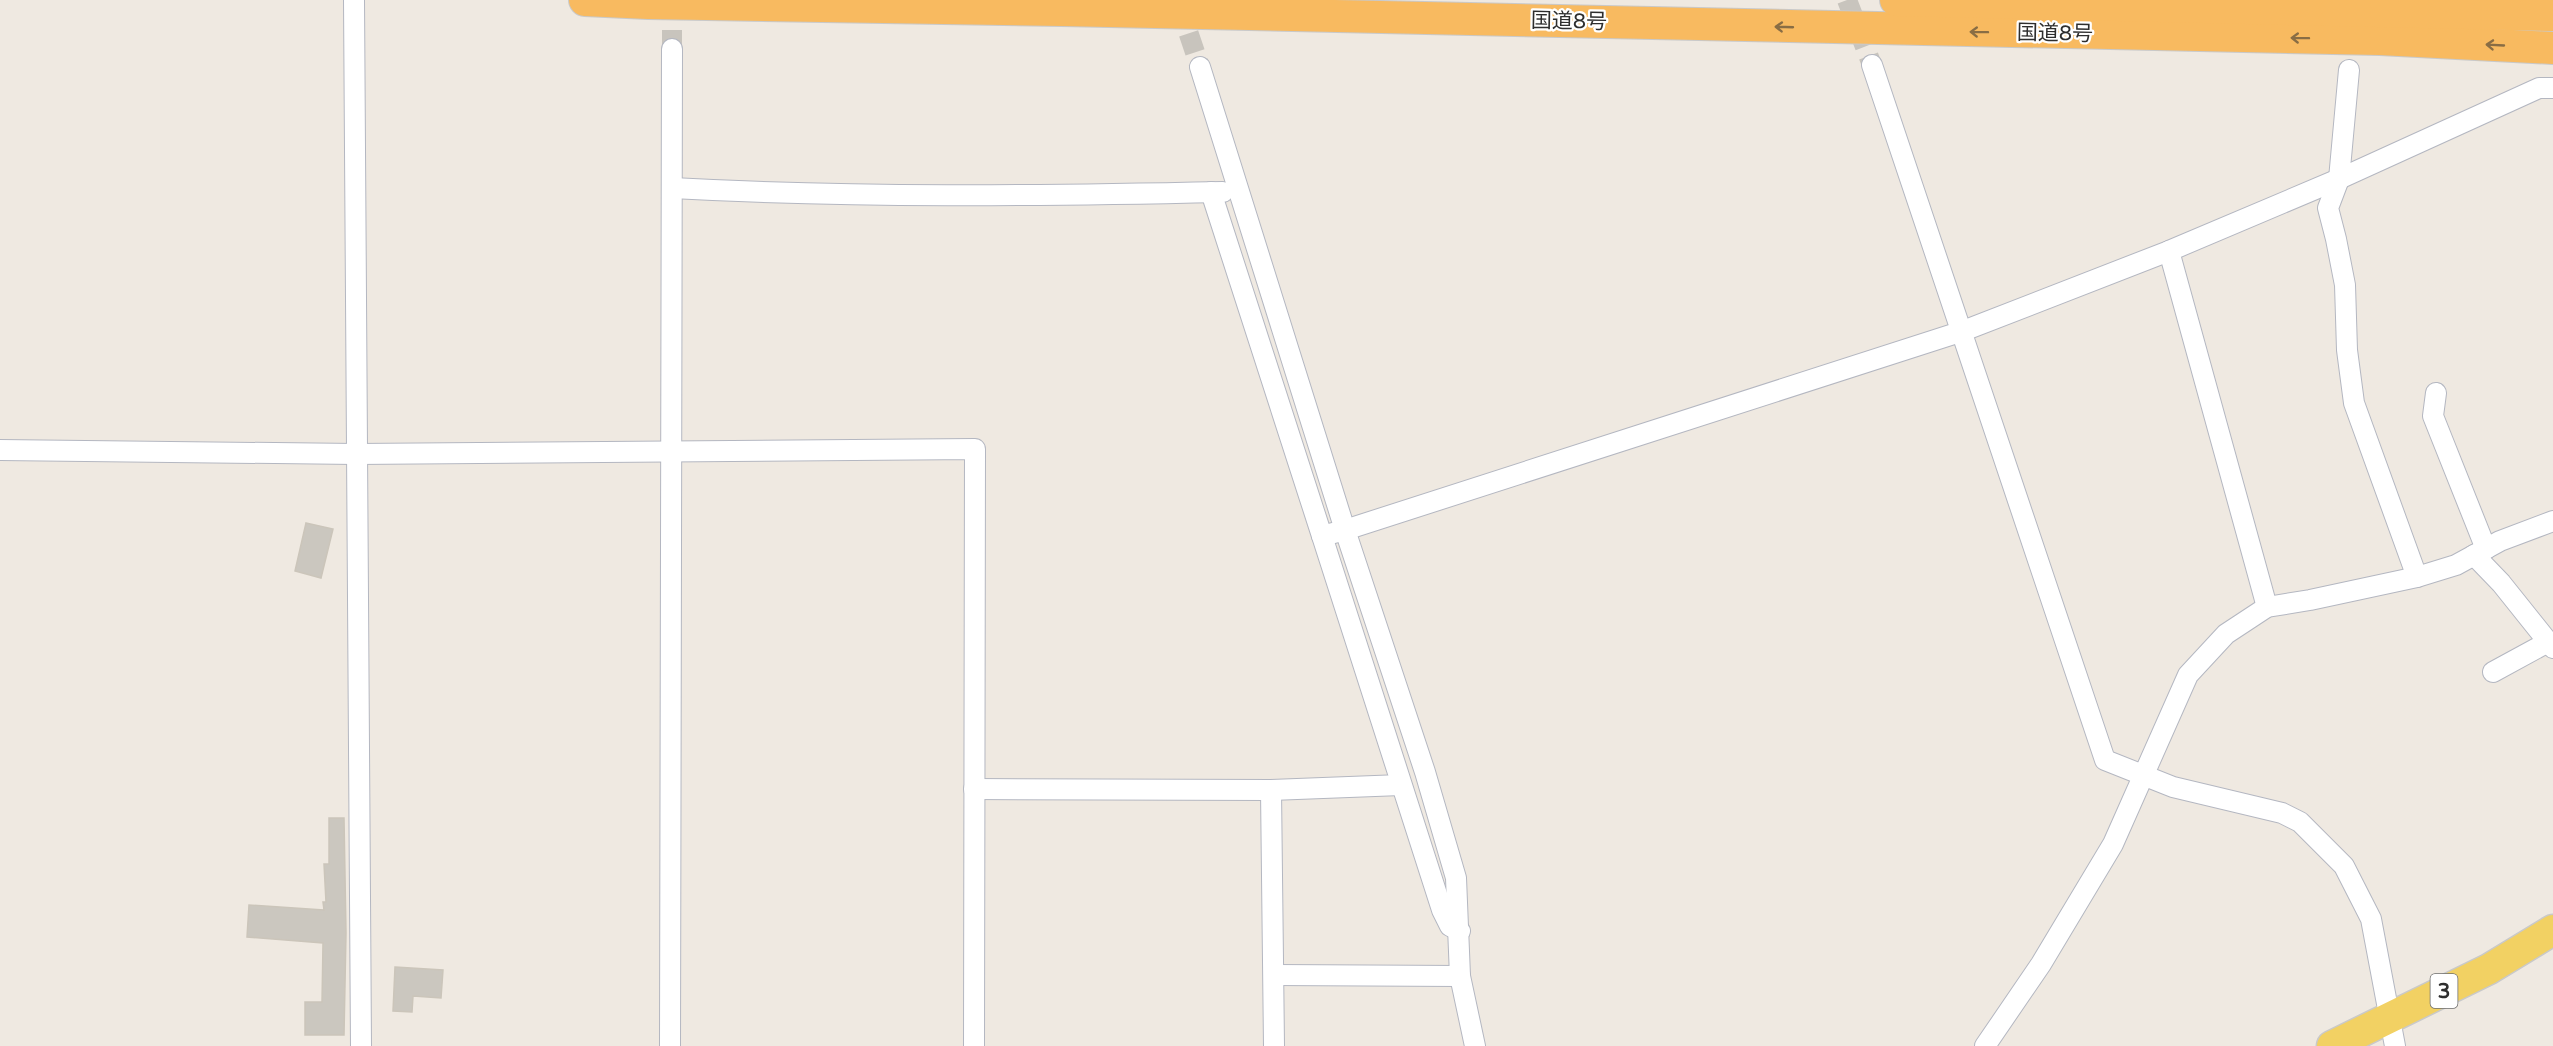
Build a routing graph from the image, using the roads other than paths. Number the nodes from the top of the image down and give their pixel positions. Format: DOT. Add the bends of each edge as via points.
graph roads {
  1 [pos="354,0"];
  2 [pos="585,0"];
  3 [pos="1896,0"];
  4 [pos="2553,15"];
  5 [pos="2553,48"];
  6 [pos="672,49"];
  7 [pos="1872,65"];
  8 [pos="1200,67"];
  9 [pos="2349,70"];
  10 [pos="2553,88"];
  11 [pos="2339,179"];
  12 [pos="672,188"];
  13 [pos="1211,192"];
  14 [pos="1238,192"];
  15 [pos="2169,251"];
  16 [pos="1963,332"];
  17 [pos="2436,393"];
  18 [pos="0,450"];
  19 [pos="670,450"];
  20 [pos="356,454"];
  21 [pos="2553,521"];
  22 [pos="1345,531"];
  23 [pos="1322,536"];
  24 [pos="2480,552"];
  25 [pos="2417,578"];
  26 [pos="2267,607"];
  27 [pos="2550,645"];
  28 [pos="2493,672"];
  29 [pos="2144,777"];
  30 [pos="1401,785"];
  31 [pos="974,789"];
  32 [pos="1271,790"];
  33 [pos="2553,930"];
  34 [pos="1460,931"];
  35 [pos="1274,975"];
  36 [pos="1460,976"];
  37 [pos="2392,1033"];
  38 [pos="361,1046"];
  39 [pos="670,1046"];
  40 [pos="974,1046"];
  41 [pos="1274,1046"];
  42 [pos="1475,1046"];
  43 [pos="1985,1046"];
  44 [pos="2332,1046"];
  1 -- 20 [label="street"];
  5 -- 2 [label="highway, 国道8号, one-way" via="2380,39"];
  3 -- 4 [label="highway, 国道8号"];
  6 -- 12 [label="street"];
  7 -- 16 [label="street"];
  8 -- 14 [label="street"];
  9 -- 11 [label="street"];
  10 -- 11 [label="street" via="2539,88"];
  11 -- 15 [label="street"];
  11 -- 25 [label="street" via="2328,208 2345,285 2354,403"];
  12 -- 13 [label="street" via="801,194 1069,196"];
  12 -- 19 [label="street"];
  13 -- 14 [label="street"];
  13 -- 23 [label="street"];
  14 -- 22 [label="street"];
  15 -- 16 [label="street"];
  15 -- 26 [label="street"];
  16 -- 22 [label="street"];
  16 -- 29 [label="street" via="2105,760"];
  17 -- 24 [label="street" via="2433,416"];
  18 -- 20 [label="street"];
  19 -- 20 [label="street"];
  19 -- 31 [label="street" via="975,449"];
  19 -- 39 [label="street"];
  20 -- 38 [label="street"];
  21 -- 24 [label="street"];
  22 -- 23 [label="street"];
  22 -- 34 [label="street" via="1456,878"];
  23 -- 30 [label="street"];
  24 -- 25 [label="street"];
  24 -- 27 [label="street"];
  25 -- 26 [label="street"];
  26 -- 29 [label="street" via="2226,634 2188,675"];
  27 -- 28 [label="street"];
  29 -- 37 [label="street" via="2282,813 2300,822 2344,866 2371,919"];
  29 -- 43 [label="street" via="2113,844 2041,964"];
  30 -- 32 [label="street"];
  30 -- 34 [label="street" via="1442,910 1450,926"];
  31 -- 32 [label="street"];
  31 -- 40 [label="street"];
  32 -- 35 [label="street"];
  33 -- 37 [label="main road, 3"];
  34 -- 36 [label="street"];
  35 -- 36 [label="street"];
  35 -- 41 [label="street"];
  36 -- 42 [label="street"];
  37 -- 44 [label="main road, 3"];
}
